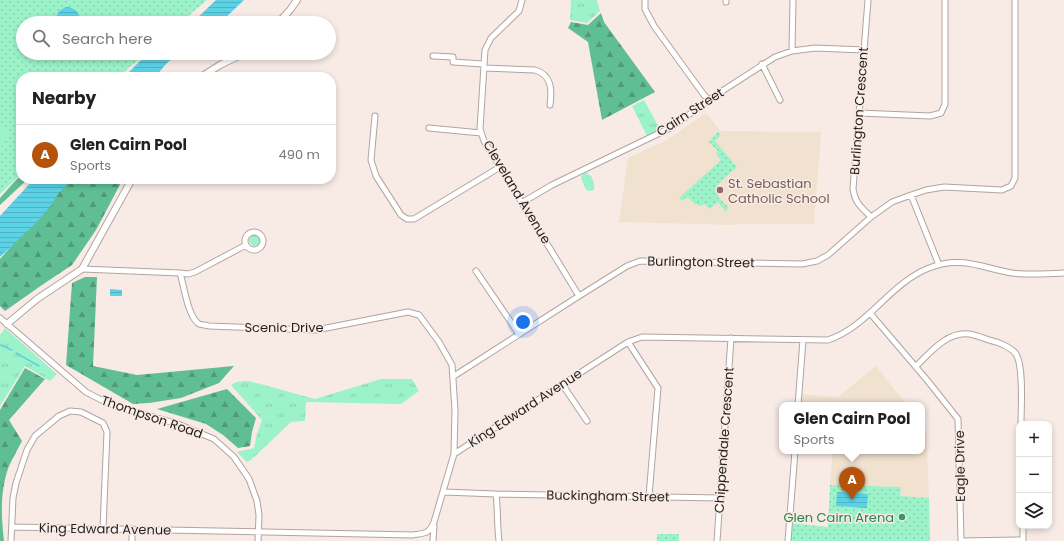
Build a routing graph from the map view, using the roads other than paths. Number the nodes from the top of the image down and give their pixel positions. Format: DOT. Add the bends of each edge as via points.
graph roads {
  1 [pos="297,0"];
  2 [pos="522,0"];
  3 [pos="645,0"];
  4 [pos="793,0"];
  5 [pos="868,0"];
  6 [pos="945,0"];
  7 [pos="1015,0"];
  8 [pos="284,16"];
  9 [pos="864,50"];
  10 [pos="792,51"];
  11 [pos="433,56"];
  12 [pos="230,60"];
  13 [pos="762,64"];
  14 [pos="484,66"];
  15 [pos="209,72"];
  16 [pos="709,100"];
  17 [pos="780,100"];
  18 [pos="550,105"];
  19 [pos="859,113"];
  20 [pos="375,116"];
  21 [pos="429,128"];
  22 [pos="481,133"];
  23 [pos="500,167"];
  24 [pos="129,184"];
  25 [pos="911,195"];
  26 [pos="523,202"];
  27 [pos="871,217"];
  28 [pos="246,245"];
  29 [pos="939,265"];
  30 [pos="82,269"];
  31 [pos="476,271"];
  32 [pos="180,273"];
  33 [pos="1064,274"];
  34 [pos="579,296"];
  35 [pos="870,313"];
  36 [pos="0,318"];
  37 [pos="7,324"];
  38 [pos="519,334"];
  39 [pos="731,338"];
  40 [pos="803,340"];
  41 [pos="628,342"];
  42 [pos="916,366"];
  43 [pos="454,376"];
  44 [pos="562,384"];
  45 [pos="798,402"];
  46 [pos="587,421"];
  47 [pos="1021,421"];
  48 [pos="454,454"];
  49 [pos="794,454"];
  50 [pos="444,492"];
  51 [pos="496,494"];
  52 [pos="649,496"];
  53 [pos="720,498"];
  54 [pos="434,522"];
  55 [pos="12,527"];
  56 [pos="103,528"];
  57 [pos="132,529"];
  58 [pos="1023,529"];
  59 [pos="259,532"];
  60 [pos="350,534"];
  61 [pos="1023,540"];
  62 [pos="12,541"];
  63 [pos="132,541"];
  64 [pos="258,541"];
  65 [pos="349,541"];
  66 [pos="433,541"];
  67 [pos="499,541"];
  68 [pos="718,541"];
  69 [pos="788,541"];
  70 [pos="962,541"];
  1 -- 8 [label="main road"];
  2 -- 14 [label="street, Cleveland Avenue" via="519,11 491,38 485,50"];
  3 -- 16 [label="street" via="645,9 654,26"];
  4 -- 10 [label="street"];
  5 -- 9 [label="street, Burlington Crescent"];
  6 -- 19 [label="street" via="945,104 941,113 930,116"];
  7 -- 25 [label="street, Burlington Street" via="1015,178 1010,186 1002,190 944,188"];
  9 -- 10 [label="street, Cairn Street" via="815,48"];
  9 -- 19 [label="street, Burlington Crescent"];
  10 -- 13 [label="street, Cairn Street"];
  11 -- 14 [label="street" via="453,57 453,62"];
  12 -- 15 [label="main road"];
  13 -- 16 [label="street, Cairn Street"];
  13 -- 17 [label="street"];
  14 -- 18 [label="street" via="543,72 552,94"];
  14 -- 22 [label="street, Cleveland Avenue"];
  16 -- 26 [label="street, Cairn Street" via="672,127 552,185"];
  19 -- 27 [label="street, Burlington Crescent" via="853,189 859,206"];
  20 -- 23 [label="street" via="371,160 376,176 401,215 407,220 414,219"];
  21 -- 22 [label="street"];
  22 -- 23 [label="street, Cleveland Avenue"];
  23 -- 26 [label="street, Cleveland Avenue"];
  24 -- 30 [label="main road"];
  25 -- 27 [label="street, Burlington Street" via="892,202"];
  25 -- 29 [label="street"];
  26 -- 34 [label="street, Cleveland Avenue"];
  27 -- 34 [label="street, Burlington Street" via="817,261 802,264 640,261 627,266"];
  28 -- 32 [label="street" via="195,272"];
  29 -- 33 [label="street, King Edward Avenue" via="972,263 1012,273"];
  29 -- 35 [label="street, King Edward Avenue" via="928,268 906,281"];
  30 -- 32 [label="street"];
  30 -- 37 [label="main road" via="37,299"];
  31 -- 38 [label="street"];
  32 -- 43 [label="street, Scenic Drive" via="193,318 200,324 209,326 316,330 408,312 419,315 436,337 452,365"];
  34 -- 38 [label="street, Burlington Street"];
  35 -- 40 [label="street, King Edward Avenue" via="841,336 828,340"];
  35 -- 42 [label="street, Eagle Drive"];
  36 -- 37 [label="street, Thompson Road"];
  37 -- 59 [label="street, Thompson Road" via="86,392 109,404 178,424 214,439 234,457 249,479 257,501"];
  38 -- 43 [label="street, Burlington Street"];
  39 -- 40 [label="street, King Edward Avenue"];
  39 -- 41 [label="street, King Edward Avenue" via="642,337"];
  39 -- 53 [label="street, Chippendale Crescent"];
  40 -- 45 [label="street"];
  41 -- 44 [label="street, King Edward Avenue"];
  41 -- 52 [label="street" via="658,388"];
  42 -- 47 [label="street" via="954,335 968,334 1009,348 1016,354 1020,368"];
  42 -- 70 [label="street, Eagle Drive" via="958,419"];
  43 -- 48 [label="street, Scenic Drive"];
  44 -- 46 [label="street"];
  44 -- 48 [label="street, King Edward Avenue"];
  48 -- 50 [label="street, King Edward Avenue"];
  49 -- 69 [label="street"];
  50 -- 51 [label="street, Buckingham Street"];
  50 -- 54 [label="street, King Edward Avenue"];
  51 -- 52 [label="street, Buckingham Street"];
  51 -- 67 [label="street"];
  52 -- 53 [label="street, Buckingham Street"];
  53 -- 68 [label="street, Chippendale Crescent"];
  54 -- 60 [label="street, King Edward Avenue" via="431,530 424,534"];
  54 -- 66 [label="street"];
  55 -- 56 [label="street, King Edward Avenue"];
  55 -- 56 [label="street" via="13,498 27,450 35,436 59,416 70,411 81,412 103,424 107,432"];
  55 -- 62 [label="street"];
  56 -- 57 [label="street, King Edward Avenue"];
  57 -- 59 [label="street, King Edward Avenue"];
  57 -- 63 [label="street"];
  58 -- 61 [label="street"];
  59 -- 60 [label="street, King Edward Avenue"];
  59 -- 64 [label="street, Thompson Road"];
  60 -- 65 [label="street"];
  61 -- 70 [label="street, Eagle Drive"];
}
